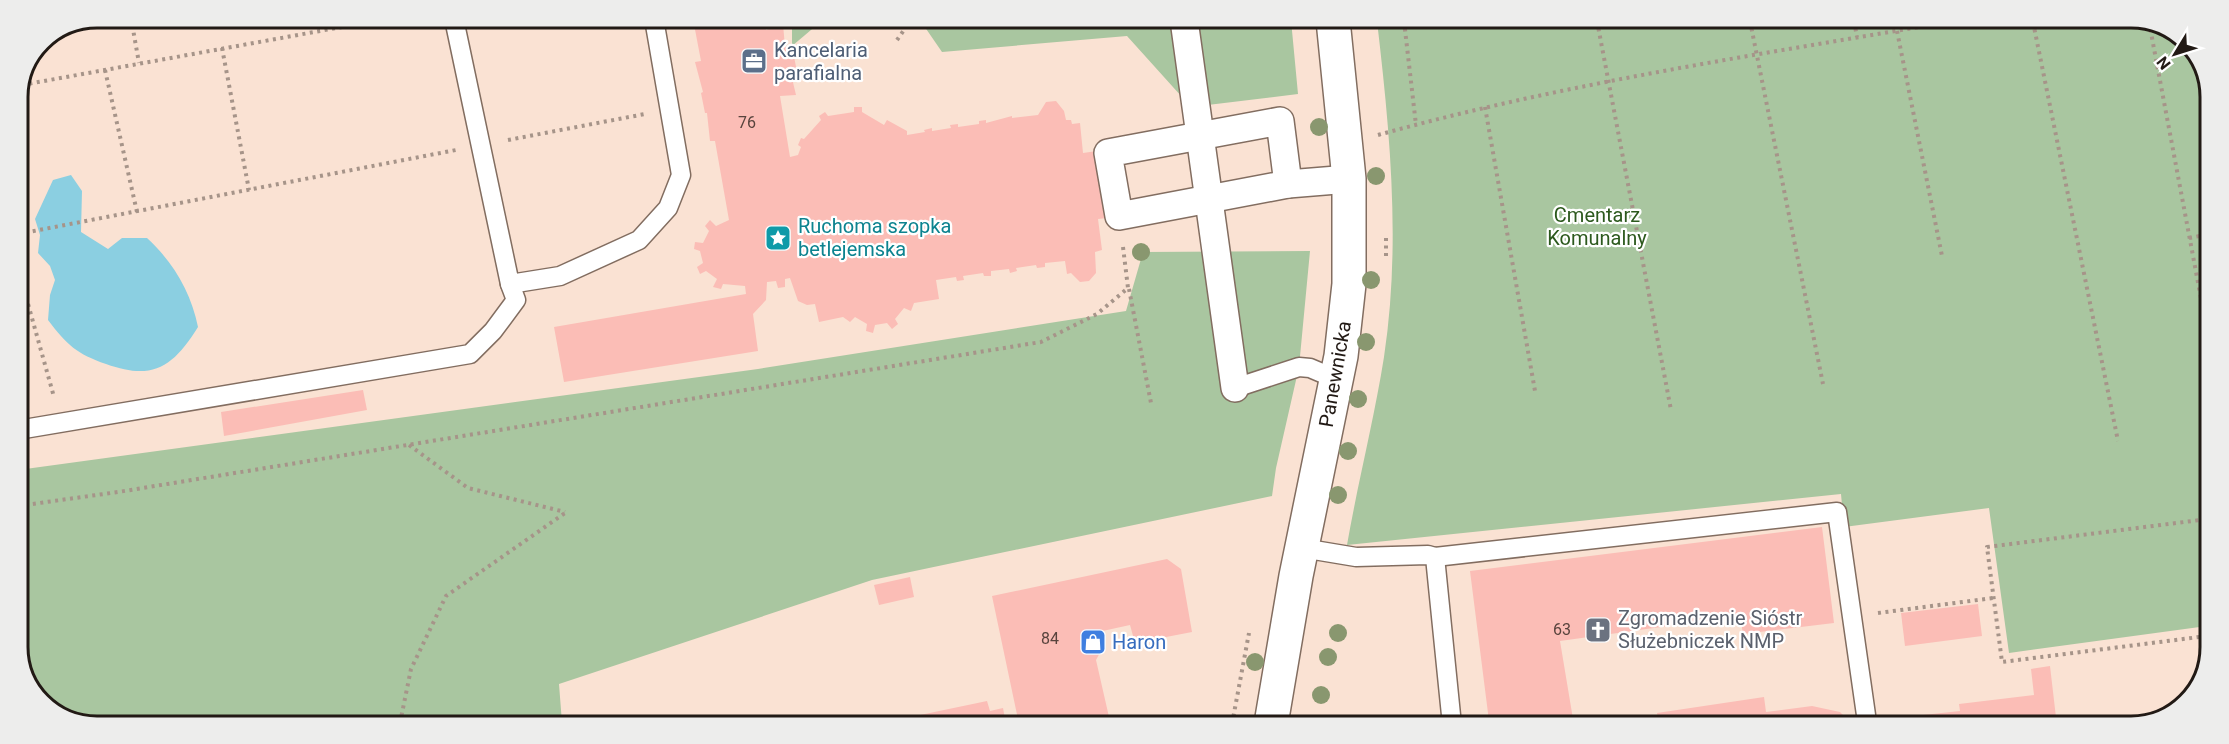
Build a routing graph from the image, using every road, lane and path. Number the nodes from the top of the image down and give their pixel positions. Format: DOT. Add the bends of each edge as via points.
graph roads {
  1 [pos="133,29"];
  2 [pos="329,29"];
  3 [pos="456,29"];
  4 [pos="656,29"];
  5 [pos="905,29"];
  6 [pos="1185,29"];
  7 [pos="1334,29"];
  8 [pos="1405,29"];
  9 [pos="1598,29"];
  10 [pos="1752,29"];
  11 [pos="1856,29"];
  12 [pos="1908,29"];
  13 [pos="2034,29"];
  14 [pos="1897,31"];
  15 [pos="2151,31"];
  16 [pos="1857,37"];
  17 [pos="897,40"];
  18 [pos="222,48"];
  19 [pos="1757,55"];
  20 [pos="139,63"];
  21 [pos="105,70"];
  22 [pos="1608,80"];
  23 [pos="30,84"];
  24 [pos="1485,107"];
  25 [pos="670,109"];
  26 [pos="1416,125"];
  27 [pos="1200,136"];
  28 [pos="1371,138"];
  29 [pos="480,146"];
  30 [pos="1349,179"];
  31 [pos="1288,184"];
  32 [pos="249,190"];
  33 [pos="1211,200"];
  34 [pos="137,212"];
  35 [pos="1119,216"];
  36 [pos="29,232"];
  37 [pos="2200,236"];
  38 [pos="2190,238"];
  39 [pos="1942,256"];
  40 [pos="510,284"];
  41 [pos="1128,288"];
  42 [pos="2200,292"];
  43 [pos="29,307"];
  44 [pos="1336,379"];
  45 [pos="1823,384"];
  46 [pos="1235,388"];
  47 [pos="1534,391"];
  48 [pos="1151,403"];
  49 [pos="1671,410"];
  50 [pos="62,424"];
  51 [pos="29,428"];
  52 [pos="2118,441"];
  53 [pos="409,445"];
  54 [pos="29,504"];
  55 [pos="2200,520"];
  56 [pos="1302,549"];
  57 [pos="1435,557"];
  58 [pos="1994,598"];
  59 [pos="1852,616"];
  60 [pos="2200,637"];
  61 [pos="1866,715"];
  62 [pos="401,716"];
  63 [pos="1272,716"];
  64 [pos="1451,716"];
  1 -- 20 [label="path"];
  2 -- 18 [label="path"];
  3 -- 29 [label="lane"];
  4 -- 25 [label="lane"];
  5 -- 17 [label="path"];
  6 -- 27 [label="street"];
  7 -- 30 [label="street, Panewnicka"];
  8 -- 26 [label="path"];
  9 -- 22 [label="path"];
  10 -- 19 [label="path"];
  11 -- 16 [label="path"];
  12 -- 14 [label="path"];
  13 -- 52 [label="path"];
  14 -- 16 [label="path"];
  14 -- 39 [label="path"];
  15 -- 38 [label="path"];
  16 -- 19 [label="path"];
  18 -- 20 [label="path"];
  18 -- 32 [label="path"];
  19 -- 22 [label="path"];
  19 -- 45 [label="path"];
  20 -- 21 [label="path"];
  21 -- 23 [label="path"];
  21 -- 34 [label="path"];
  22 -- 24 [label="path"];
  22 -- 49 [label="path"];
  24 -- 26 [label="path"];
  24 -- 47 [label="path"];
  25 -- 29 [label="path"];
  25 -- 40 [label="lane" via="681,175 668,208 639,240 560,276"];
  26 -- 28 [label="path"];
  27 -- 31 [label="street" via="1280,121"];
  27 -- 33 [label="street"];
  27 -- 35 [label="street" via="1108,153"];
  29 -- 32 [label="path"];
  29 -- 40 [label="lane"];
  30 -- 31 [label="street"];
  30 -- 44 [label="street, Panewnicka" via="1349,284"];
  31 -- 33 [label="street"];
  32 -- 34 [label="path"];
  33 -- 35 [label="street"];
  33 -- 46 [label="street"];
  34 -- 36 [label="path"];
  35 -- 41 [label="path"];
  37 -- 38 [label="path"];
  38 -- 42 [label="path"];
  40 -- 50 [label="lane" via="516,300 470,354"];
  41 -- 48 [label="path"];
  41 -- 53 [label="path" via="1097,314 1041,342"];
  43 -- 50 [label="path"];
  44 -- 46 [label="lane" via="1299,367"];
  44 -- 56 [label="street, Panewnicka"];
  50 -- 51 [label="lane"];
  53 -- 54 [label="path"];
  53 -- 62 [label="path" via="468,488 565,513 446,596 411,669"];
  55 -- 58 [label="path" via="1987,547"];
  56 -- 57 [label="lane" via="1356,557"];
  56 -- 63 [label="street, Panewnicka"];
  57 -- 59 [label="lane" via="1837,512"];
  57 -- 64 [label="lane"];
  58 -- 59 [label="path"];
  58 -- 60 [label="path" via="2002,663"];
  59 -- 61 [label="lane"];
}
